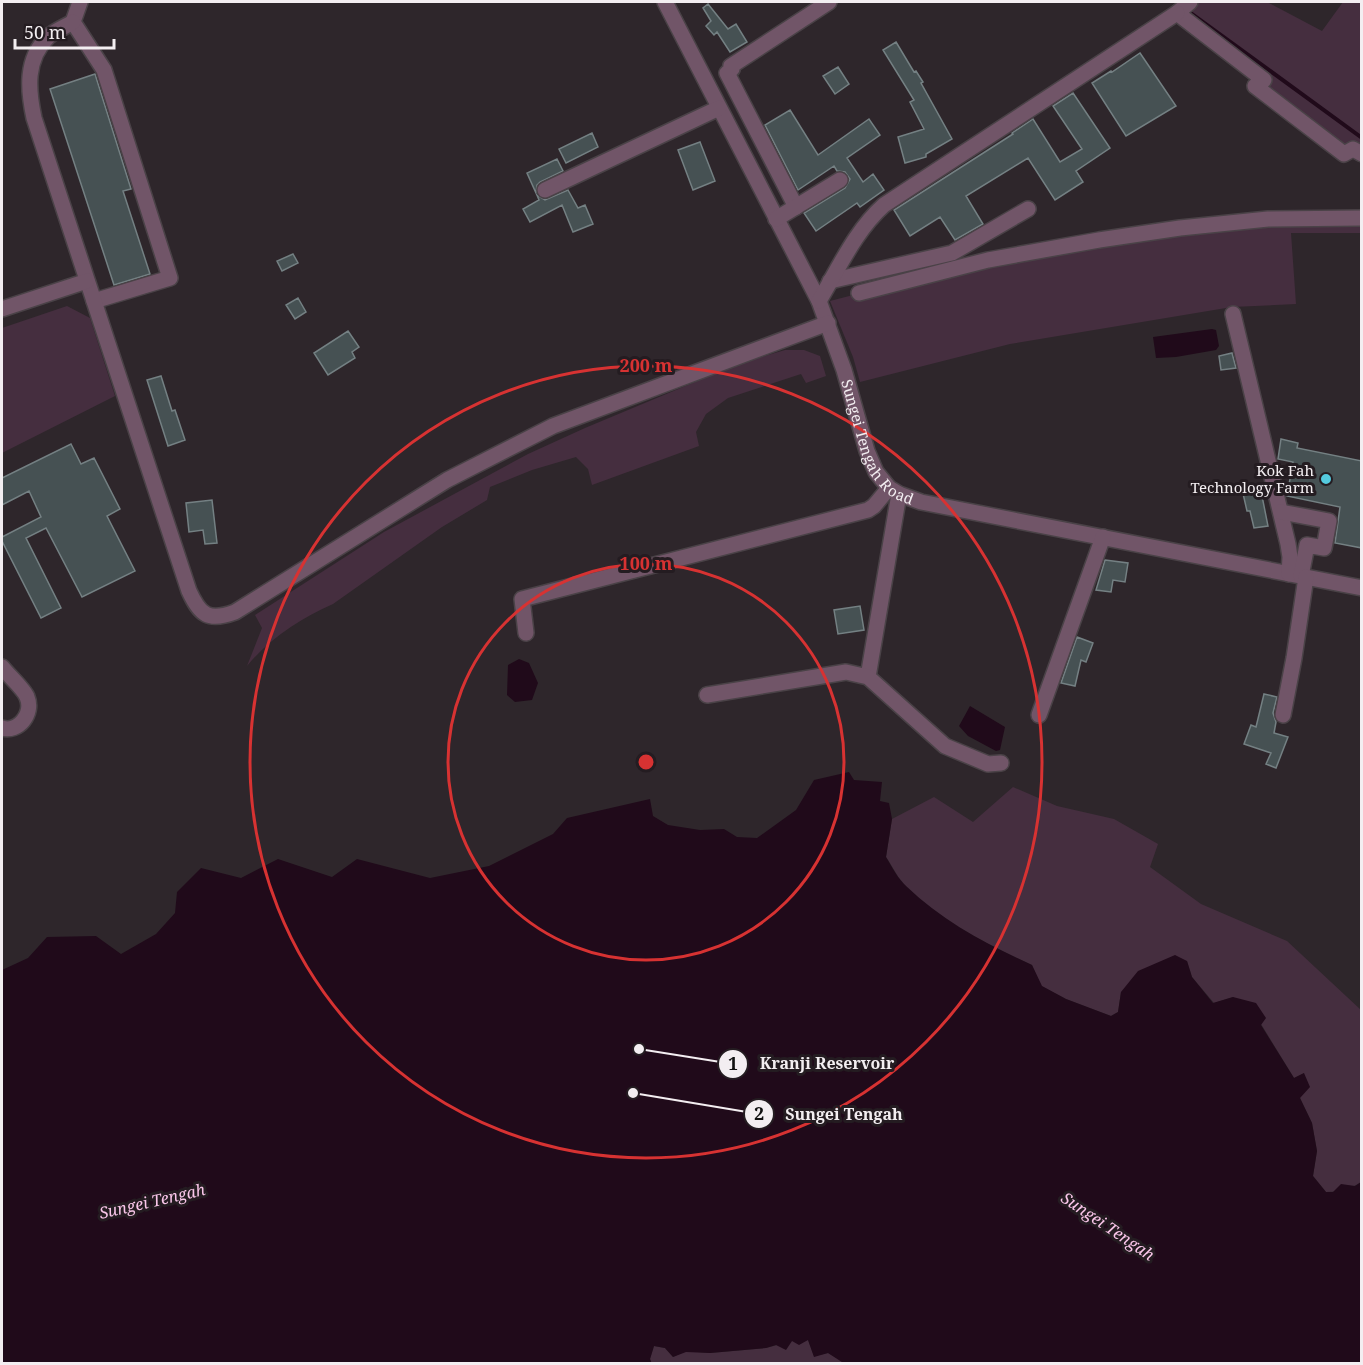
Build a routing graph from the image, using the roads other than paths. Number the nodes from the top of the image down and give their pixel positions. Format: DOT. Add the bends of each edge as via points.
graph roads {
  1 [pos="80,2"];
  2 [pos="829,2"];
  3 [pos="1190,2"];
  4 [pos="669,3"];
  5 [pos="1178,13"];
  6 [pos="73,22"];
  7 [pos="719,108"];
  8 [pos="1362,154"];
  9 [pos="840,180"];
  10 [pos="545,190"];
  11 [pos="796,207"];
  12 [pos="1028,209"];
  13 [pos="1362,218"];
  14 [pos="776,219"];
  15 [pos="87,281"];
  16 [pos="830,282"];
  17 [pos="859,293"];
  18 [pos="94,301"];
  19 [pos="819,301"];
  20 [pos="2,309"];
  21 [pos="1233,314"];
  22 [pos="828,323"];
  23 [pos="894,491"];
  24 [pos="1281,512"];
  25 [pos="1103,537"];
  26 [pos="1298,576"];
  27 [pos="1362,588"];
  28 [pos="526,633"];
  29 [pos="2,667"];
  30 [pos="868,677"];
  31 [pos="708,695"];
  32 [pos="1039,715"];
  33 [pos="1283,715"];
  34 [pos="2,728"];
  35 [pos="1001,763"];
  1 -- 6 [label="street"];
  2 -- 11 [label="street" via="731,66 727,73"];
  3 -- 5 [label="street"];
  4 -- 7 [label="street, Sungei Tengah Road"];
  5 -- 8 [label="street" via="1264,81 1255,86 1338,150 1344,154 1353,148"];
  5 -- 16 [label="street" via="884,205 865,226"];
  6 -- 15 [label="street" via="48,36 37,51 28,93"];
  6 -- 18 [label="street" via="104,70 170,278"];
  7 -- 10 [label="street"];
  7 -- 14 [label="street, Sungei Tengah Road"];
  9 -- 11 [label="street"];
  11 -- 14 [label="street"];
  12 -- 16 [label="street" via="952,253"];
  13 -- 17 [label="street" via="1268,219 1099,240 988,260"];
  14 -- 19 [label="street, Sungei Tengah Road"];
  15 -- 18 [label="street"];
  15 -- 20 [label="street"];
  16 -- 19 [label="street"];
  18 -- 22 [label="street" via="189,591 197,608 216,617 235,612 447,480 553,426"];
  19 -- 22 [label="street, Sungei Tengah Road"];
  21 -- 24 [label="street"];
  22 -- 23 [label="street, Sungei Tengah Road" via="867,451 876,472"];
  23 -- 25 [label="street, Sungei Tengah Road" via="921,502"];
  23 -- 28 [label="street" via="868,510 522,599"];
  23 -- 30 [label="street"];
  24 -- 26 [label="street"];
  24 -- 26 [label="street" via="1329,521 1324,548 1307,545"];
  25 -- 26 [label="street, Sungei Tengah Road"];
  25 -- 32 [label="street"];
  26 -- 27 [label="street, Sungei Tengah Road"];
  26 -- 33 [label="street" via="1294,658"];
  29 -- 34 [label="street" via="27,697 28,711 20,725"];
  30 -- 31 [label="street" via="829,673"];
  30 -- 35 [label="street" via="945,746 988,764"];
}
